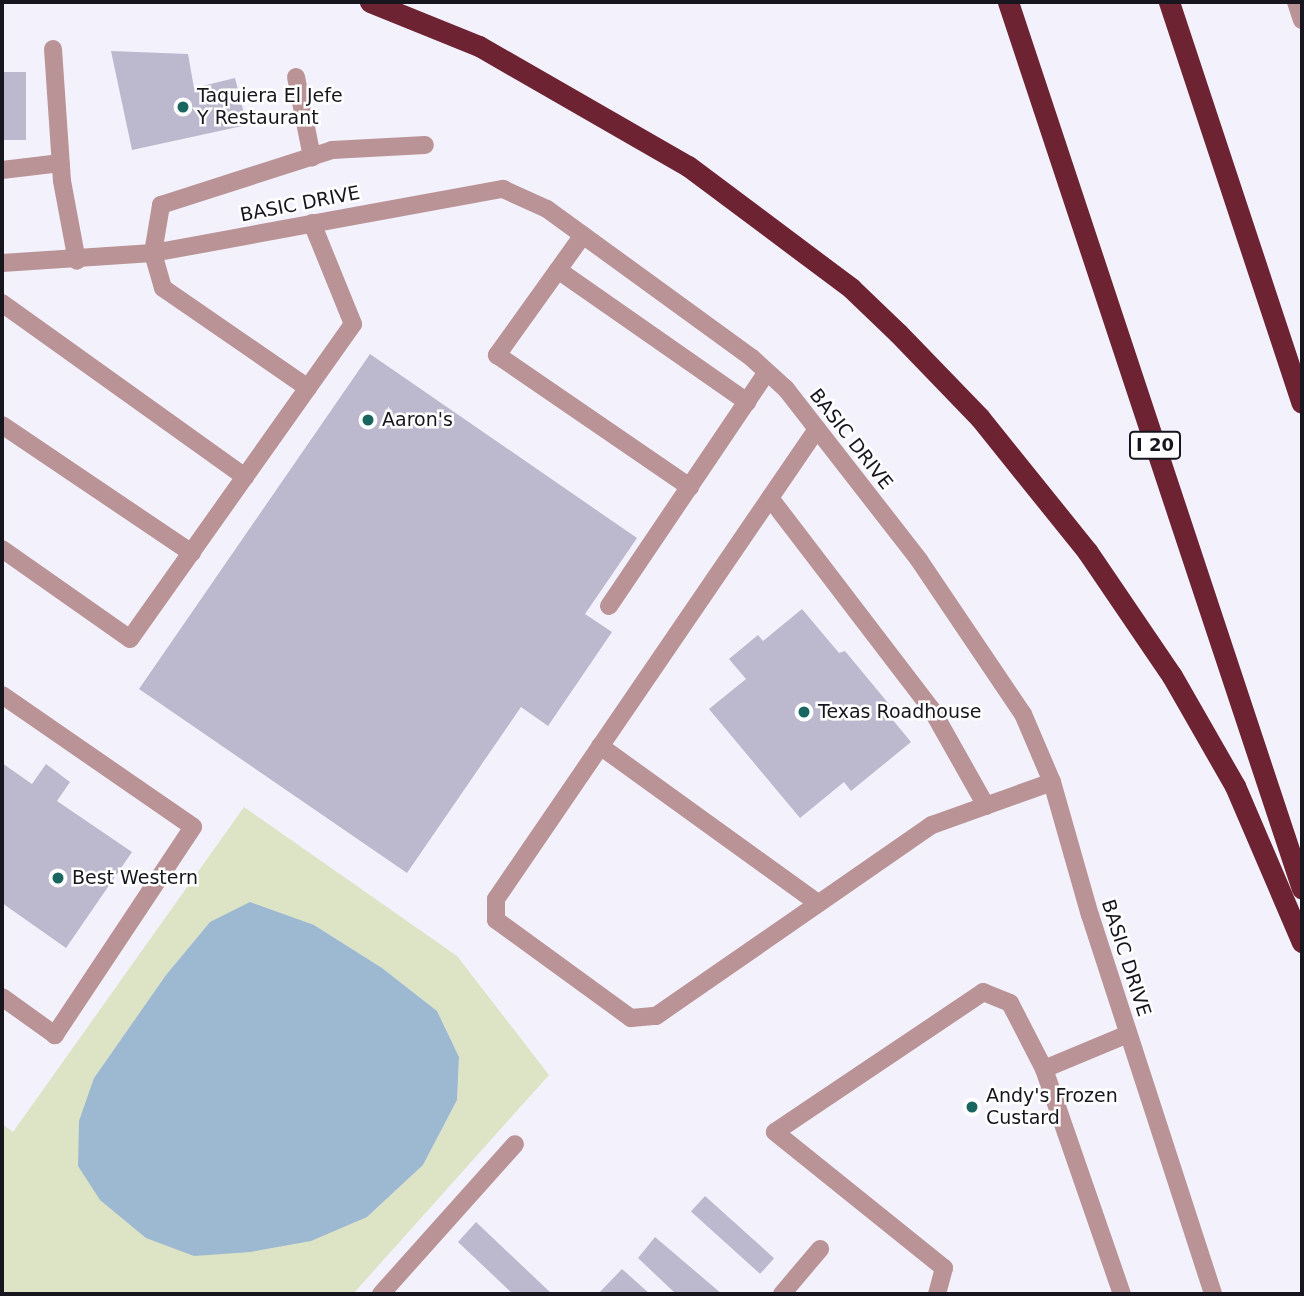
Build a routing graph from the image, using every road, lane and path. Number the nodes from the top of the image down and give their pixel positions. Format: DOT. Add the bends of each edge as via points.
graph roads {
  1 [pos="370,2"];
  2 [pos="1009,2"];
  3 [pos="1169,2"];
  4 [pos="1296,2"];
  5 [pos="1302,20"];
  6 [pos="53,49"];
  7 [pos="296,76"];
  8 [pos="425,145"];
  9 [pos="312,157"];
  10 [pos="61,163"];
  11 [pos="2,170"];
  12 [pos="312,223"];
  13 [pos="583,235"];
  14 [pos="153,253"];
  15 [pos="77,261"];
  16 [pos="2,263"];
  17 [pos="558,270"];
  18 [pos="2,303"];
  19 [pos="767,372"];
  20 [pos="308,388"];
  21 [pos="747,402"];
  22 [pos="1302,403"];
  23 [pos="2,425"];
  24 [pos="817,429"];
  25 [pos="245,477"];
  26 [pos="690,487"];
  27 [pos="770,498"];
  28 [pos="2,549"];
  29 [pos="192,553"];
  30 [pos="609,606"];
  31 [pos="2,695"];
  32 [pos="600,746"];
  33 [pos="1052,782"];
  34 [pos="986,806"];
  35 [pos="1302,889"];
  36 [pos="818,903"];
  37 [pos="1302,942"];
  38 [pos="2,997"];
  39 [pos="1128,1034"];
  40 [pos="1044,1069"];
  41 [pos="515,1144"];
  42 [pos="820,1249"];
  43 [pos="381,1294"];
  44 [pos="782,1294"];
  45 [pos="937,1294"];
  46 [pos="1122,1294"];
  47 [pos="1213,1294"];
  1 -- 37 [label="highway" via="479,46 688,166 851,288 898,333 980,418 1087,551 1172,676 1235,786"];
  2 -- 35 [label="highway, I 20"];
  3 -- 22 [label="highway"];
  4 -- 5 [label="street"];
  6 -- 10 [label="street"];
  7 -- 9 [label="street"];
  8 -- 9 [label="street" via="332,150"];
  9 -- 14 [label="street" via="161,205"];
  10 -- 11 [label="street"];
  10 -- 15 [label="street"];
  12 -- 13 [label="street, BASIC DRIVE" via="503,189 527,197"];
  12 -- 14 [label="street, BASIC DRIVE"];
  12 -- 20 [label="street" via="353,324"];
  13 -- 17 [label="street"];
  13 -- 19 [label="street, BASIC DRIVE" via="704,319"];
  14 -- 15 [label="street, BASIC DRIVE"];
  14 -- 20 [label="street" via="163,288"];
  15 -- 16 [label="street, BASIC DRIVE"];
  17 -- 21 [label="street"];
  17 -- 26 [label="street" via="497,355"];
  18 -- 25 [label="street"];
  19 -- 21 [label="street"];
  19 -- 24 [label="street, BASIC DRIVE"];
  20 -- 25 [label="street"];
  21 -- 26 [label="street"];
  23 -- 29 [label="street"];
  24 -- 27 [label="street"];
  24 -- 33 [label="street, BASIC DRIVE" via="919,560 1005,683"];
  25 -- 29 [label="street"];
  26 -- 30 [label="street"];
  27 -- 32 [label="street"];
  27 -- 34 [label="street" via="932,710"];
  28 -- 29 [label="street" via="131,639"];
  31 -- 38 [label="street" via="192,827 55,1035"];
  32 -- 36 [label="street"];
  32 -- 36 [label="street" via="496,899 496,919 631,1018 656,1016"];
  33 -- 34 [label="street"];
  33 -- 39 [label="street, BASIC DRIVE"];
  34 -- 36 [label="street" via="932,825"];
  39 -- 40 [label="street"];
  39 -- 47 [label="street, BASIC DRIVE"];
  40 -- 45 [label="street" via="1010,1003 983,992 775,1132 944,1268"];
  40 -- 46 [label="street"];
  41 -- 43 [label="street"];
  42 -- 44 [label="street"];
}
